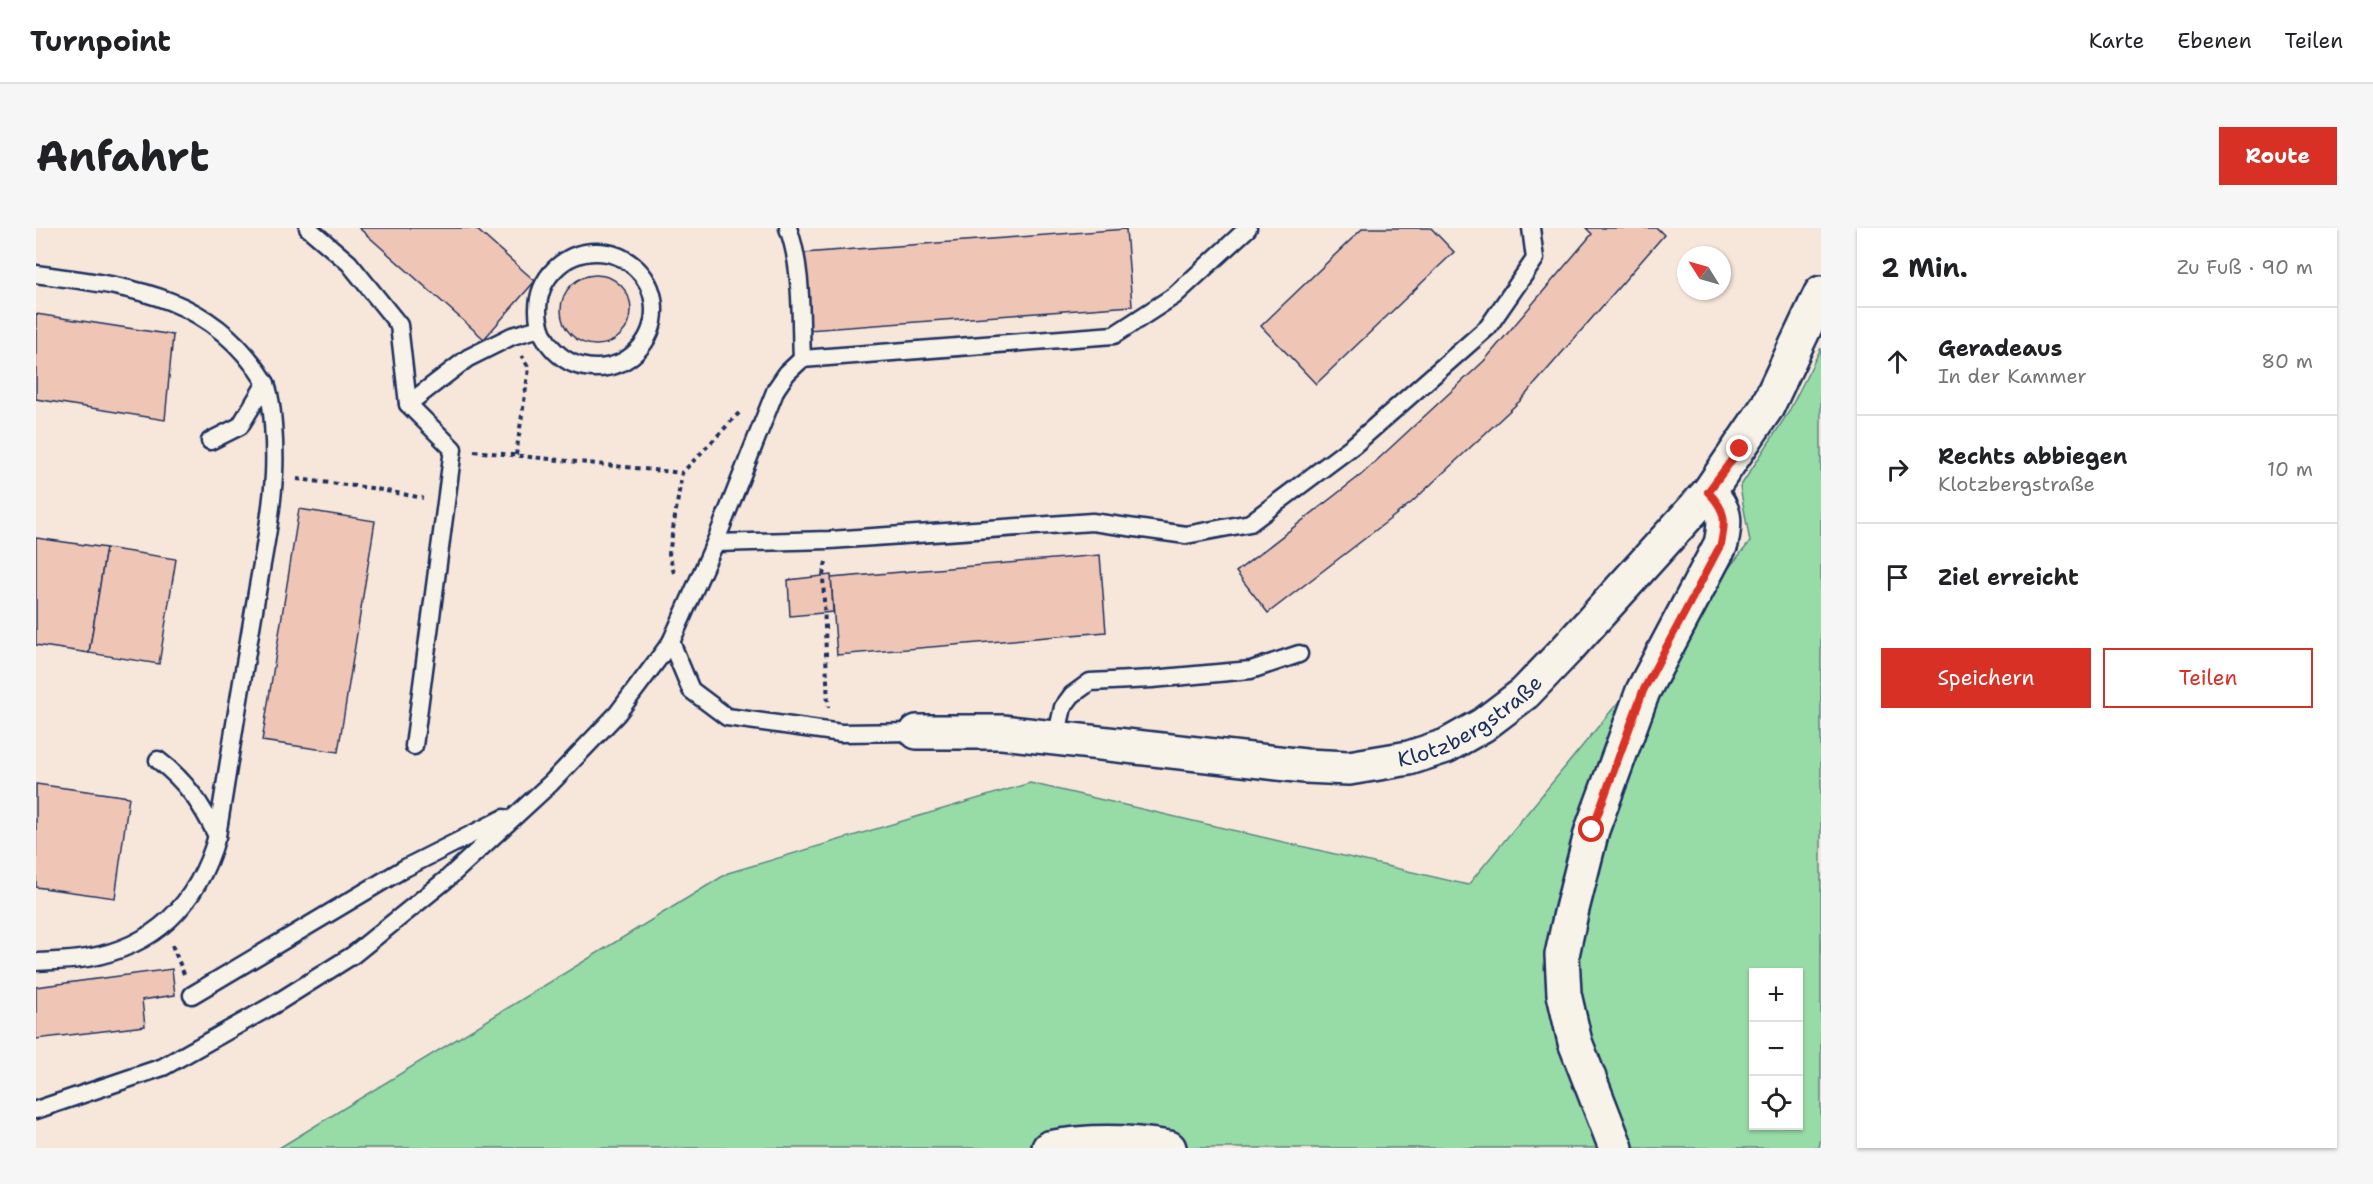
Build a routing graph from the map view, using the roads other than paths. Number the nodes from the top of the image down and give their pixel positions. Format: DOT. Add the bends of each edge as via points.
graph roads {
  1 [pos="308,228"];
  2 [pos="788,228"];
  3 [pos="1248,228"];
  4 [pos="1530,228"];
  5 [pos="36,274"];
  6 [pos="1821,293"];
  7 [pos="540,328"];
  8 [pos="802,359"];
  9 [pos="266,382"];
  10 [pos="408,404"];
  11 [pos="210,441"];
  12 [pos="1708,492"];
  13 [pos="715,543"];
  14 [pos="671,642"];
  15 [pos="1299,654"];
  16 [pos="917,732"];
  17 [pos="1056,738"];
  18 [pos="414,746"];
  19 [pos="158,760"];
  20 [pos="523,809"];
  21 [pos="217,836"];
  22 [pos="36,962"];
  23 [pos="192,995"];
  24 [pos="36,1110"];
  25 [pos="1049,1148"];
  26 [pos="1169,1148"];
  27 [pos="1616,1148"];
  1 -- 10 [label="lane" via="349,263 399,325"];
  2 -- 8 [label="lane" via="799,284"];
  3 -- 8 [label="lane" via="1174,296 1114,335"];
  4 -- 13 [label="lane" via="1535,259 1488,327 1354,445 1250,523 1186,535 1092,522 830,540"];
  5 -- 9 [label="lane" via="139,290 181,305 207,319 239,346"];
  6 -- 12 [label="street, Klotzbergstraße" via="1767,407"];
  7 -- 7 [label="lane" via="553,349 572,363 596,369 608,367 631,357 647,339 655,316 652,292 640,271 620,256 596,251 579,254 562,262 546,280 538,303"];
  7 -- 10 [label="lane" via="512,336 468,358"];
  8 -- 13 [label="lane" via="776,389"];
  9 -- 11 [label="lane" via="240,426"];
  9 -- 21 [label="lane" via="275,437 274,476"];
  10 -- 18 [label="lane" via="453,449"];
  12 -- 17 [label="street, Klotzbergstraße" via="1524,693 1484,725 1446,746 1409,758 1349,768"];
  12 -- 27 [label="street" via="1724,511 1721,544 1631,720 1592,830 1562,955 1564,994 1575,1042"];
  13 -- 14 [label="lane"];
  14 -- 16 [label="lane" via="691,690 727,717 829,731"];
  14 -- 20 [label="lane" via="617,714"];
  15 -- 17 [label="lane" via="1251,670 1090,682 1063,707"];
  16 -- 17 [label="street, Klotzbergstraße" via="1002,732"];
  19 -- 21 [label="lane" via="172,770 201,804"];
  20 -- 23 [label="lane" via="405,868"];
  20 -- 24 [label="lane" via="447,879 353,955 275,1004 163,1067"];
  21 -- 22 [label="lane" via="209,864 190,897 164,925 140,942 87,958"];
  25 -- 26 [label="street" via="1103,1141"];
}
